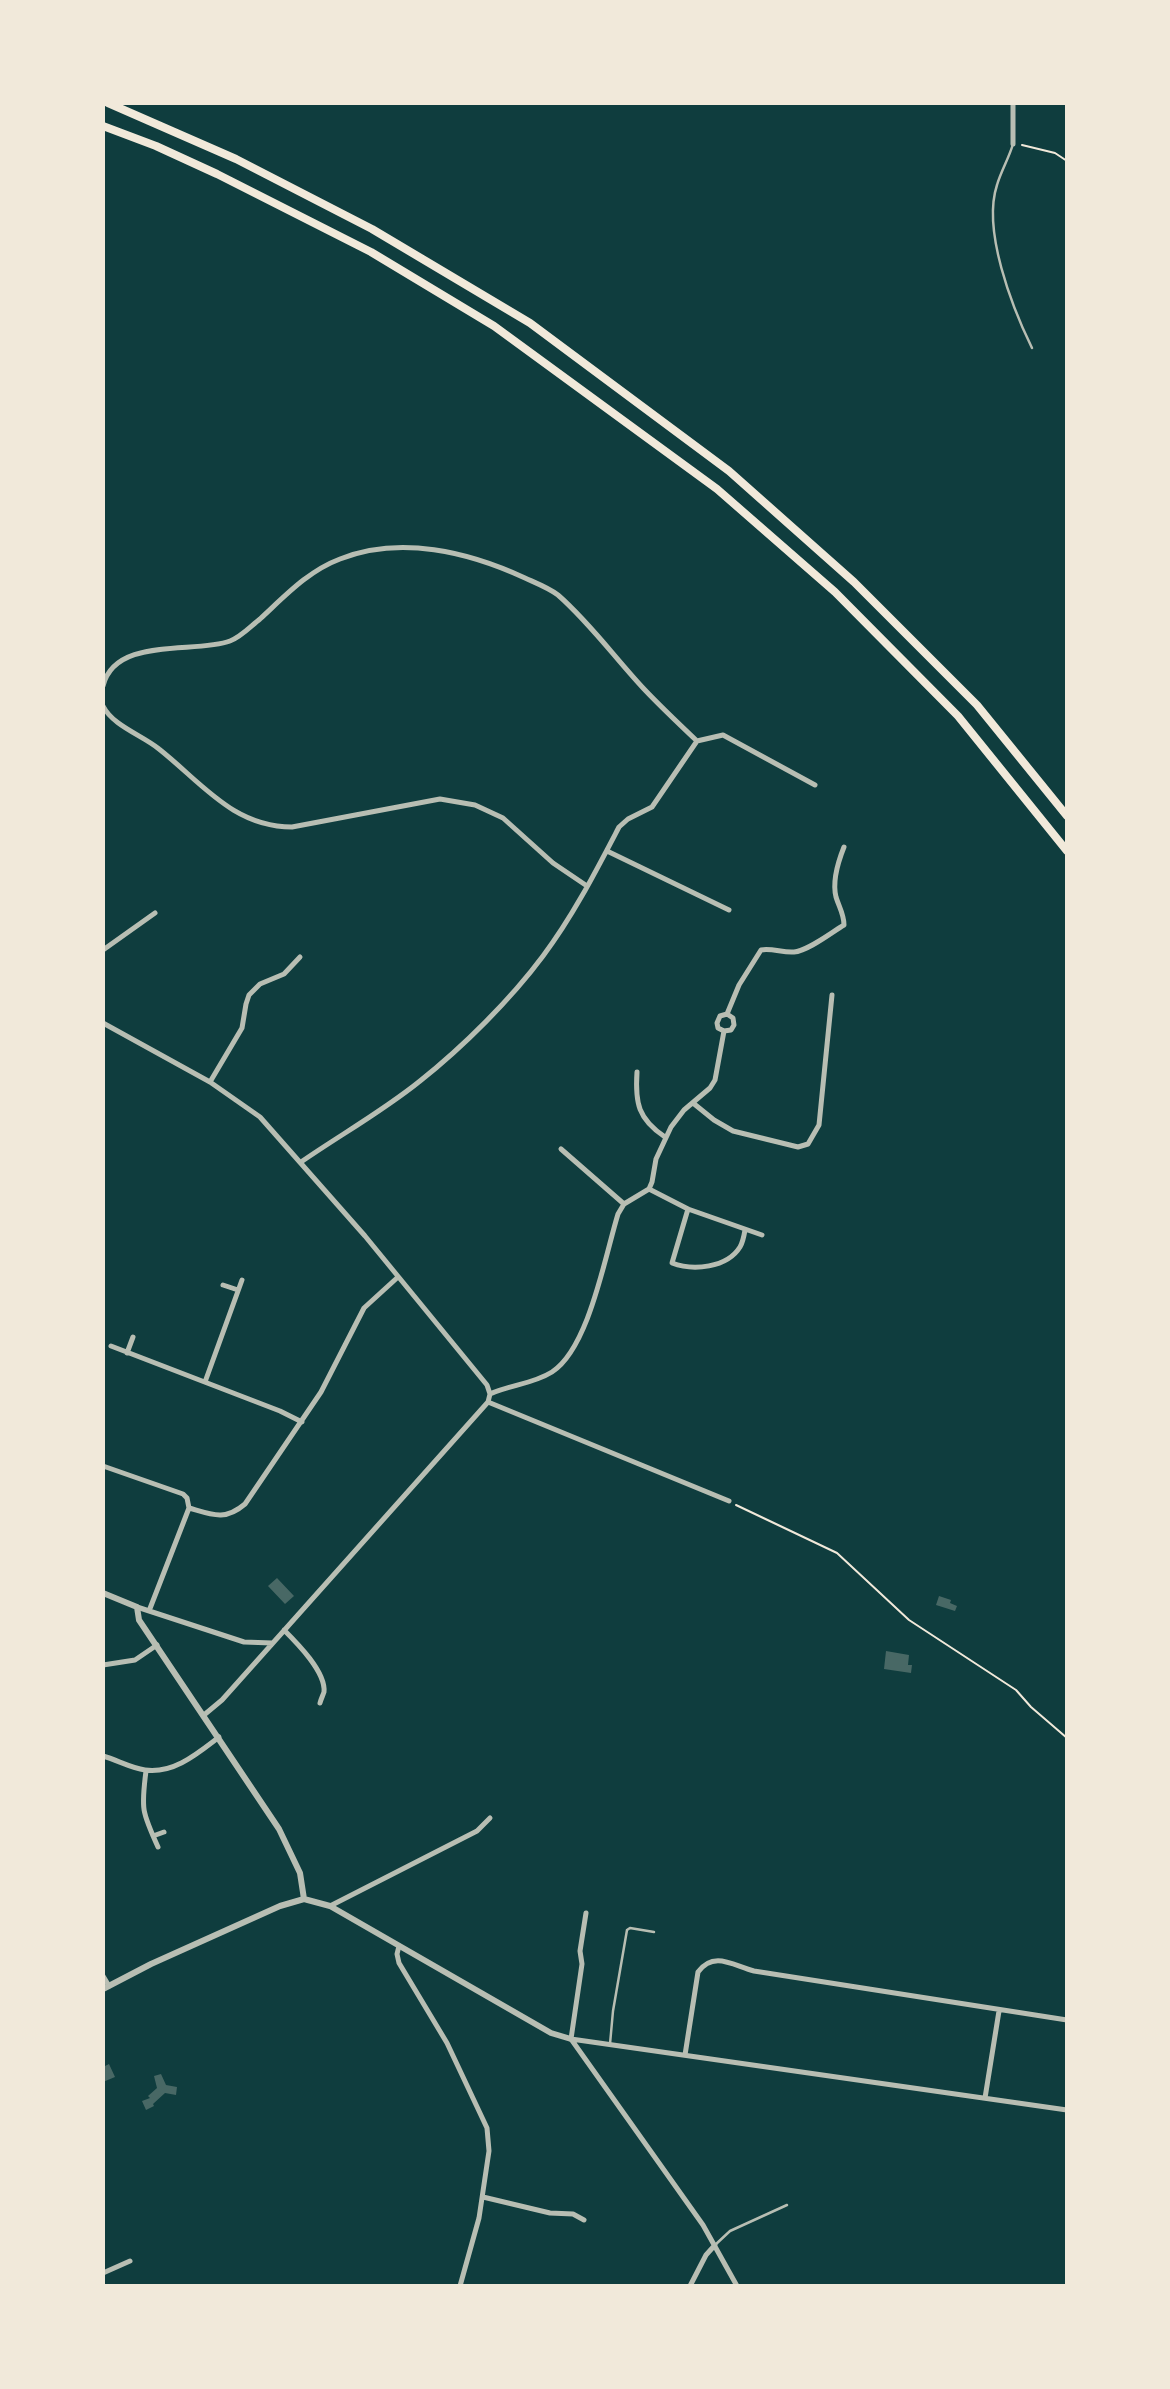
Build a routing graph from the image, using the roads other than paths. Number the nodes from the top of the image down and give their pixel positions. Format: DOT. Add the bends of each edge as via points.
graph roads {
  1 [pos="108,103"];
  2 [pos="1013,103"];
  3 [pos="103,126"];
  4 [pos="1013,144"];
  5 [pos="1032,348"];
  6 [pos="103,686"];
  7 [pos="103,706"];
  8 [pos="697,741"];
  9 [pos="815,785"];
  10 [pos="1067,816"];
  11 [pos="844,847"];
  12 [pos="607,851"];
  13 [pos="1067,851"];
  14 [pos="587,886"];
  15 [pos="729,911"];
  16 [pos="155,913"];
  17 [pos="103,950"];
  18 [pos="300,957"];
  19 [pos="832,995"];
  20 [pos="727,1014"];
  21 [pos="103,1023"];
  22 [pos="723,1031"];
  23 [pos="637,1072"];
  24 [pos="210,1082"];
  25 [pos="693,1103"];
  26 [pos="665,1138"];
  27 [pos="561,1149"];
  28 [pos="301,1162"];
  29 [pos="649,1189"];
  30 [pos="624,1204"];
  31 [pos="688,1209"];
  32 [pos="745,1230"];
  33 [pos="762,1235"];
  34 [pos="398,1277"];
  35 [pos="242,1280"];
  36 [pos="223,1285"];
  37 [pos="238,1290"];
  38 [pos="133,1337"];
  39 [pos="111,1346"];
  40 [pos="127,1353"];
  41 [pos="205,1382"];
  42 [pos="490,1394"];
  43 [pos="488,1402"];
  44 [pos="302,1422"];
  45 [pos="103,1466"];
  46 [pos="729,1501"];
  47 [pos="189,1508"];
  48 [pos="103,1594"];
  49 [pos="137,1607"];
  50 [pos="149,1611"];
  51 [pos="284,1630"];
  52 [pos="272,1643"];
  53 [pos="156,1645"];
  54 [pos="103,1665"];
  55 [pos="320,1703"];
  56 [pos="204,1715"];
  57 [pos="219,1737"];
  58 [pos="103,1756"];
  59 [pos="146,1770"];
  60 [pos="490,1818"];
  61 [pos="164,1832"];
  62 [pos="153,1836"];
  63 [pos="158,1847"];
  64 [pos="304,1899"];
  65 [pos="330,1906"];
  66 [pos="586,1913"];
  67 [pos="654,1932"];
  68 [pos="399,1946"];
  69 [pos="103,1976"];
  70 [pos="106,1987"];
  71 [pos="999,2011"];
  72 [pos="1067,2020"];
  73 [pos="570,2039"];
  74 [pos="610,2044"];
  75 [pos="685,2054"];
  76 [pos="985,2098"];
  77 [pos="1067,2110"];
  78 [pos="483,2197"];
  79 [pos="787,2205"];
  80 [pos="584,2220"];
  81 [pos="715,2245"];
  82 [pos="130,2261"];
  83 [pos="103,2273"];
  84 [pos="460,2286"];
  85 [pos="690,2286"];
  86 [pos="737,2286"];
  1 -- 10 [label="highway" via="236,159 372,229 552,339 729,471 854,582 977,705"];
  2 -- 4 [label="street"];
  3 -- 13 [label="highway" via="217,174 371,252 494,326 717,489 835,592 958,716"];
  4 -- 5 [label="lane" via="996,186 994,215 1016,316"];
  6 -- 8 [label="street" via="118,664 134,653 231,641 312,572 342,558 417,548 491,563 555,593"];
  7 -- 14 [label="street" via="113,719 158,748 213,798 251,819 273,827 292,827 440,799 475,805 503,818 553,863"];
  8 -- 9 [label="street" via="723,735"];
  8 -- 12 [label="street" via="652,807 619,827"];
  11 -- 20 [label="street" via="835,894 844,925 799,952 761,950"];
  12 -- 14 [label="street"];
  12 -- 15 [label="street"];
  14 -- 28 [label="street" via="543,956 455,1051 419,1083"];
  16 -- 17 [label="street"];
  18 -- 24 [label="street" via="284,974 260,984 249,995 242,1028"];
  19 -- 25 [label="street" via="819,1125 808,1144 798,1147 733,1131"];
  20 -- 22 [label="street" via="717,1023"];
  20 -- 22 [label="street" via="734,1025"];
  21 -- 24 [label="street"];
  22 -- 25 [label="street" via="715,1080"];
  23 -- 26 [label="street" via="638,1107 649,1125"];
  24 -- 28 [label="street" via="260,1117"];
  25 -- 26 [label="street"];
  26 -- 29 [label="street"];
  27 -- 30 [label="street"];
  28 -- 34 [label="street"];
  29 -- 30 [label="street"];
  29 -- 31 [label="street"];
  30 -- 42 [label="street" via="583,1329 565,1362 544,1377"];
  31 -- 32 [label="street"];
  31 -- 32 [label="street" via="672,1263 682,1267 722,1261 739,1249"];
  32 -- 33 [label="street"];
  34 -- 42 [label="street"];
  34 -- 44 [label="street" via="364,1308"];
  35 -- 37 [label="street"];
  36 -- 37 [label="street"];
  37 -- 41 [label="street"];
  38 -- 40 [label="street"];
  39 -- 40 [label="street"];
  40 -- 41 [label="street"];
  41 -- 44 [label="street"];
  42 -- 43 [label="street"];
  43 -- 46 [label="street"];
  43 -- 51 [label="street"];
  44 -- 47 [label="street" via="236,1512 218,1516"];
  45 -- 47 [label="street" via="183,1494"];
  47 -- 50 [label="street"];
  48 -- 49 [label="street"];
  49 -- 50 [label="street"];
  49 -- 53 [label="street" via="139,1620"];
  50 -- 52 [label="street" via="244,1642"];
  51 -- 52 [label="street"];
  51 -- 55 [label="street" via="319,1675 324,1690"];
  52 -- 56 [label="street"];
  53 -- 54 [label="street" via="135,1660"];
  53 -- 56 [label="street"];
  56 -- 57 [label="street"];
  57 -- 59 [label="street" via="174,1767"];
  57 -- 64 [label="street" via="292,1852"];
  58 -- 59 [label="street"];
  59 -- 62 [label="street" via="141,1803"];
  60 -- 65 [label="street" via="477,1830"];
  61 -- 62 [label="street"];
  62 -- 63 [label="street"];
  64 -- 65 [label="street"];
  64 -- 70 [label="street" via="254,1916"];
  65 -- 68 [label="street"];
  66 -- 73 [label="street"];
  67 -- 74 [label="lane" via="627,1930"];
  68 -- 73 [label="street" via="551,2033"];
  68 -- 78 [label="street" via="399,1964 484,2116 489,2151"];
  69 -- 70 [label="street"];
  71 -- 72 [label="street"];
  71 -- 75 [label="street" via="754,1971 716,1959 698,1972"];
  71 -- 76 [label="street"];
  73 -- 74 [label="street"];
  73 -- 81 [label="street"];
  74 -- 75 [label="street"];
  75 -- 76 [label="street"];
  76 -- 77 [label="street"];
  78 -- 80 [label="street"];
  78 -- 84 [label="street"];
  79 -- 81 [label="lane" via="730,2231"];
  81 -- 85 [label="street"];
  81 -- 86 [label="street"];
  82 -- 83 [label="street"];
}
